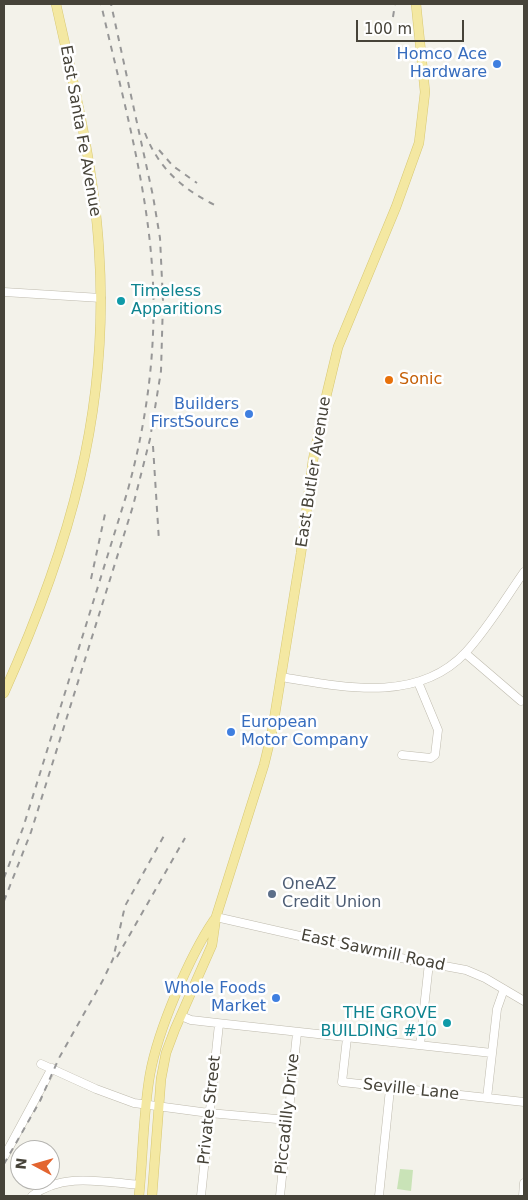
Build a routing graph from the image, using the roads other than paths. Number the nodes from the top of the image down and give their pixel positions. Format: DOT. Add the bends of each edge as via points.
graph roads {
  1 [pos="56,4"];
  2 [pos="416,4"];
  3 [pos="4,292"];
  4 [pos="101,298"];
  5 [pos="524,572"];
  6 [pos="465,653"];
  7 [pos="281,677"];
  8 [pos="418,682"];
  9 [pos="4,693"];
  10 [pos="522,702"];
  11 [pos="402,755"];
  12 [pos="216,917"];
  13 [pos="429,962"];
  14 [pos="504,989"];
  15 [pos="524,1001"];
  16 [pos="181,1016"];
  17 [pos="219,1024"];
  18 [pos="297,1033"];
  19 [pos="346,1038"];
  20 [pos="420,1045"];
  21 [pos="492,1053"];
  22 [pos="41,1064"];
  23 [pos="52,1068"];
  24 [pos="390,1089"];
  25 [pos="488,1098"];
  26 [pos="524,1102"];
  27 [pos="146,1106"];
  28 [pos="159,1108"];
  29 [pos="209,1113"];
  30 [pos="288,1120"];
  31 [pos="4,1158"];
  32 [pos="524,1184"];
  33 [pos="140,1185"];
  34 [pos="32,1196"];
  35 [pos="139,1196"];
  36 [pos="152,1196"];
  37 [pos="201,1196"];
  38 [pos="280,1196"];
  39 [pos="379,1196"];
  40 [pos="523,1196"];
  1 -- 4 [label="main road, East Santa Fe Avenue" via="91,177"];
  2 -- 7 [label="main road, East Butler Avenue" via="425,92 418,143 396,208 338,347 313,460"];
  3 -- 4 [label="street"];
  4 -- 9 [label="main road, East Santa Fe Avenue" via="96,390 74,504 61,551"];
  5 -- 6 [label="street"];
  6 -- 8 [label="street" via="451,666"];
  6 -- 10 [label="street"];
  7 -- 8 [label="street" via="371,688 392,688"];
  7 -- 12 [label="main road, East Butler Avenue" via="264,764"];
  8 -- 11 [label="street" via="438,730 435,754 430,758"];
  12 -- 13 [label="street, East Sawmill Road" via="379,954"];
  12 -- 16 [label="main road, East Butler Avenue" via="212,945"];
  12 -- 27 [label="main road, East Butler Avenue" via="202,937 155,1051"];
  13 -- 14 [label="street, East Sawmill Road" via="466,970"];
  13 -- 20 [label="street"];
  14 -- 15 [label="street, East Sawmill Road"];
  14 -- 21 [label="street" via="497,1009"];
  16 -- 17 [label="street"];
  16 -- 28 [label="main road, East Butler Avenue" via="166,1053"];
  17 -- 18 [label="street"];
  17 -- 29 [label="street, Private Street"];
  18 -- 19 [label="street"];
  18 -- 30 [label="street, Piccadilly Drive"];
  19 -- 20 [label="street"];
  19 -- 24 [label="street, Seville Lane" via="342,1082"];
  20 -- 21 [label="street"];
  21 -- 25 [label="street"];
  22 -- 23 [label="street"];
  23 -- 27 [label="street" via="96,1089"];
  23 -- 31 [label="street"];
  24 -- 25 [label="street, Seville Lane"];
  24 -- 39 [label="street"];
  25 -- 26 [label="street, Seville Lane"];
  27 -- 28 [label="street"];
  27 -- 33 [label="main road, East Butler Avenue"];
  28 -- 29 [label="street"];
  28 -- 36 [label="main road, East Butler Avenue"];
  29 -- 30 [label="street"];
  29 -- 37 [label="street, Private Street"];
  30 -- 38 [label="street, Piccadilly Drive"];
  32 -- 40 [label="street"];
  33 -- 34 [label="street" via="68,1180 54,1183"];
  33 -- 35 [label="main road, East Butler Avenue"];
}
